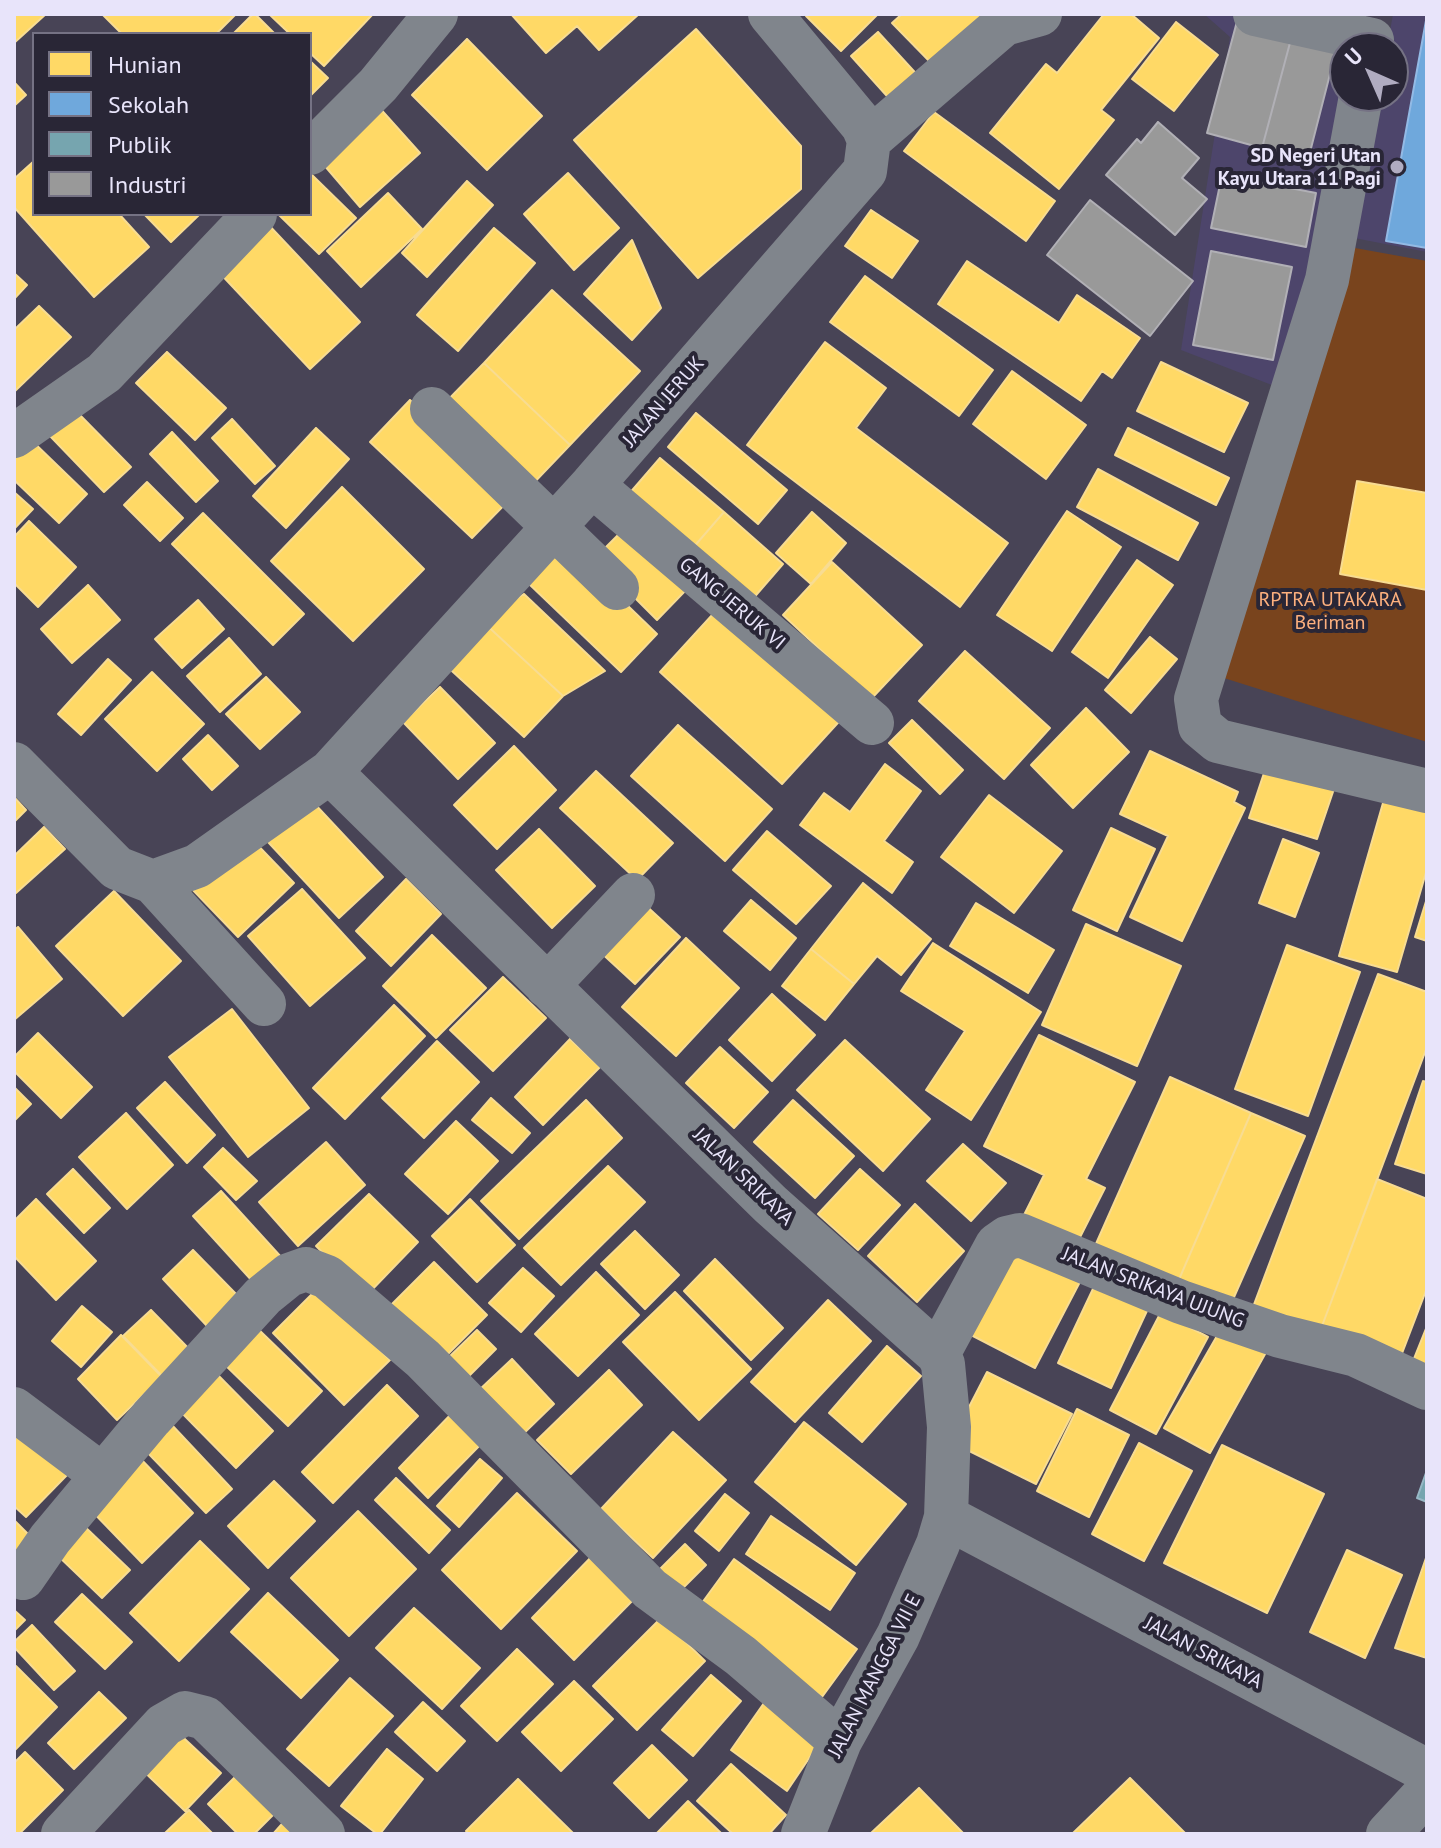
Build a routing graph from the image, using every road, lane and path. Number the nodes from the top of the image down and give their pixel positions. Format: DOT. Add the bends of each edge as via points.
graph roads {
  1 [pos="436,14"];
  2 [pos="770,14"];
  3 [pos="1040,14"];
  4 [pos="1255,14"];
  5 [pos="1361,32"];
  6 [pos="1358,112"];
  7 [pos="869,140"];
  8 [pos="312,151"];
  9 [pos="253,216"];
  10 [pos="432,409"];
  11 [pos="14,436"];
  12 [pos="592,485"];
  13 [pos="554,526"];
  14 [pos="617,588"];
  15 [pos="872,723"];
  16 [pos="14,764"];
  17 [pos="330,772"];
  18 [pos="1427,791"];
  19 [pos="153,882"];
  20 [pos="633,895"];
  21 [pos="547,986"];
  22 [pos="264,1004"];
  23 [pos="938,1354"];
  24 [pos="1427,1388"];
  25 [pos="14,1409"];
  26 [pos="102,1475"];
  27 [pos="946,1517"];
  28 [pos="23,1578"];
  29 [pos="840,1741"];
  30 [pos="1427,1771"];
  31 [pos="1427,1792"];
  32 [pos="63,1834"];
  33 [pos="323,1834"];
  34 [pos="803,1834"];
  35 [pos="1388,1834"];
  1 -- 8 [label="street" via="378,85"];
  2 -- 7 [label="street"];
  3 -- 7 [label="street" via="1004,24"];
  4 -- 5 [label="street"];
  6 -- 18 [label="street" via="1327,280 1196,699 1200,726 1218,741"];
  7 -- 12 [label="street, JALAN JERUK" via="865,171"];
  9 -- 11 [label="street" via="104,373"];
  10 -- 13 [label="street"];
  12 -- 13 [label="street, JALAN JERUK"];
  12 -- 15 [label="street, GANG JERUK VI"];
  13 -- 14 [label="street"];
  13 -- 17 [label="street, JALAN JERUK"];
  16 -- 19 [label="street" via="117,868"];
  17 -- 19 [label="street" via="197,866"];
  17 -- 21 [label="street, JALAN SRIKAYA"];
  19 -- 22 [label="street"];
  20 -- 21 [label="street"];
  21 -- 23 [label="street, JALAN SRIKAYA" via="770,1204"];
  23 -- 24 [label="street, JALAN SRIKAYA UJUNG" via="997,1245 1020,1235 1181,1302 1356,1355"];
  23 -- 27 [label="street" via="949,1427"];
  25 -- 26 [label="street"];
  26 -- 28 [label="street"];
  26 -- 29 [label="street" via="263,1296 306,1269 327,1277 423,1359 650,1589 741,1656"];
  27 -- 29 [label="street, JALAN MANGGA VII E" via="898,1636"];
  27 -- 30 [label="street, JALAN SRIKAYA"];
  29 -- 34 [label="street, JALAN MANGGA VII E"];
  31 -- 35 [label="street"];
  32 -- 33 [label="street" via="164,1725 185,1713 205,1718"];
}
